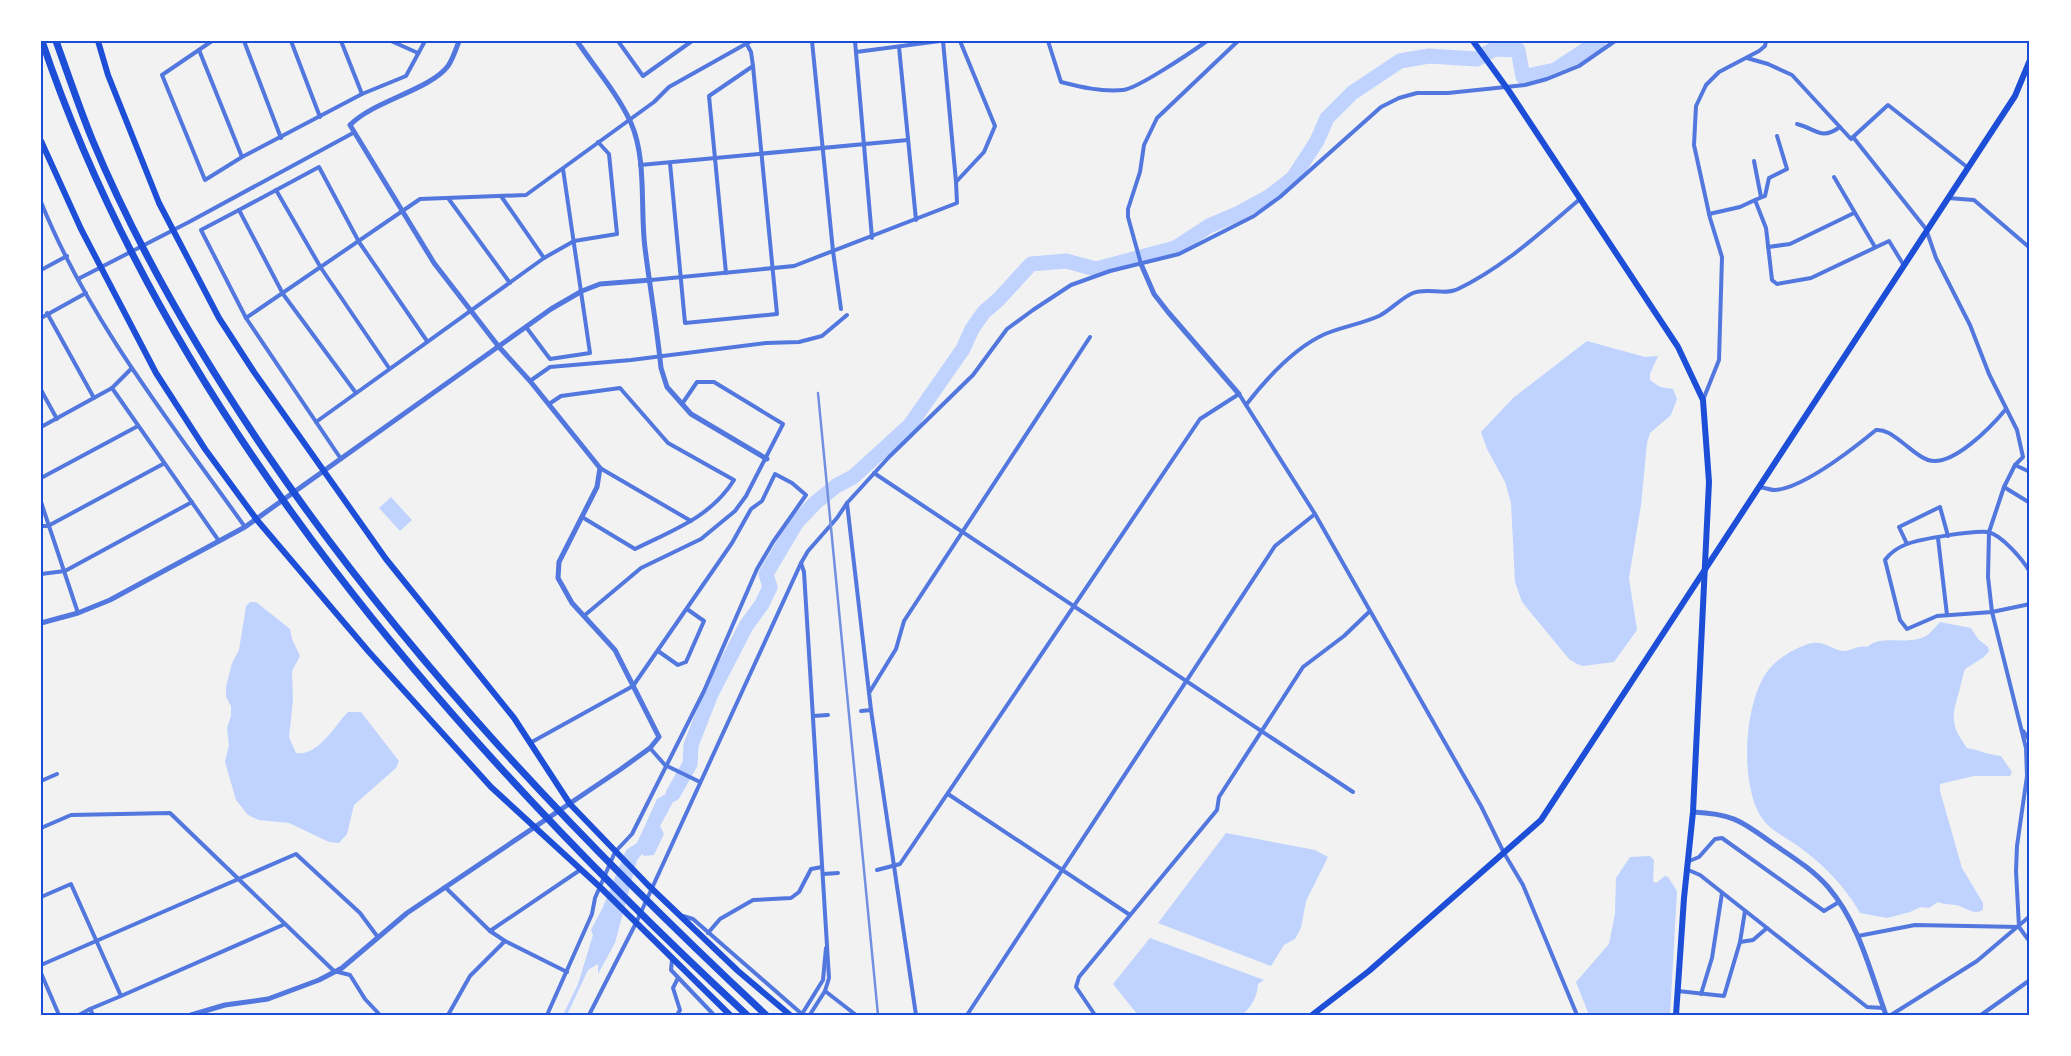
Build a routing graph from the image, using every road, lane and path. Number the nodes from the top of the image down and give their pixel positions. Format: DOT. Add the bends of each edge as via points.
graph roads {
  1 [pos="56,41"];
  2 [pos="98,41"];
  3 [pos="212,41"];
  4 [pos="244,41"];
  5 [pos="291,41"];
  6 [pos="341,41"];
  7 [pos="391,41"];
  8 [pos="425,41"];
  9 [pos="459,41"];
  10 [pos="577,41"];
  11 [pos="618,41"];
  12 [pos="692,41"];
  13 [pos="747,41"];
  14 [pos="812,41"];
  15 [pos="855,41"];
  16 [pos="942,41"];
  17 [pos="960,41"];
  18 [pos="1048,41"];
  19 [pos="1207,41"];
  20 [pos="1238,41"];
  21 [pos="1615,41"];
  22 [pos="1766,41"];
  23 [pos="43,43"];
  24 [pos="1474,43"];
  25 [pos="899,46"];
  26 [pos="199,50"];
  27 [pos="856,52"];
  28 [pos="418,53"];
  29 [pos="1747,58"];
  30 [pos="2030,60"];
  31 [pos="753,66"];
  32 [pos="362,94"];
  33 [pos="320,116"];
  34 [pos="1797,124"];
  35 [pos="1840,126"];
  36 [pos="353,132"];
  37 [pos="1777,136"];
  38 [pos="1853,137"];
  39 [pos="281,138"];
  40 [pos="908,140"];
  41 [pos="41,141"];
  42 [pos="598,142"];
  43 [pos="865,144"];
  44 [pos="822,147"];
  45 [pos="761,154"];
  46 [pos="242,157"];
  47 [pos="716,158"];
  48 [pos="1754,161"];
  49 [pos="670,163"];
  50 [pos="640,165"];
  51 [pos="1967,166"];
  52 [pos="563,169"];
  53 [pos="1834,178"];
  54 [pos="956,182"];
  55 [pos="276,190"];
  56 [pos="501,196"];
  57 [pos="1761,197"];
  58 [pos="448,198"];
  59 [pos="1946,198"];
  60 [pos="1580,199"];
  61 [pos="1755,200"];
  62 [pos="41,202"];
  63 [pos="42,208"];
  64 [pos="239,210"];
  65 [pos="402,213"];
  66 [pos="1854,213"];
  67 [pos="1709,214"];
  68 [pos="916,220"];
  69 [pos="1926,230"];
  70 [pos="872,238"];
  71 [pos="574,241"];
  72 [pos="359,242"];
  73 [pos="1768,247"];
  74 [pos="1875,247"];
  75 [pos="2030,248"];
  76 [pos="833,251"];
  77 [pos="67,256"];
  78 [pos="544,258"];
  79 [pos="1141,262"];
  80 [pos="1903,264"];
  81 [pos="321,268"];
  82 [pos="772,268"];
  83 [pos="41,270"];
  84 [pos="726,273"];
  85 [pos="681,276"];
  86 [pos="78,279"];
  87 [pos="650,280"];
  88 [pos="510,282"];
  89 [pos="582,291"];
  90 [pos="86,293"];
  91 [pos="283,294"];
  92 [pos="841,309"];
  93 [pos="471,311"];
  94 [pos="47,313"];
  95 [pos="847,315"];
  96 [pos="41,318"];
  97 [pos="246,318"];
  98 [pos="526,327"];
  99 [pos="1090,337"];
  100 [pos="427,341"];
  101 [pos="499,347"];
  102 [pos="389,368"];
  103 [pos="132,369"];
  104 [pos="530,381"];
  105 [pos="112,388"];
  106 [pos="41,390"];
  107 [pos="356,394"];
  108 [pos="1239,394"];
  109 [pos="94,398"];
  110 [pos="1702,400"];
  111 [pos="549,404"];
  112 [pos="682,404"];
  113 [pos="1246,405"];
  114 [pos="2006,409"];
  115 [pos="57,419"];
  116 [pos="316,422"];
  117 [pos="41,426"];
  118 [pos="138,426"];
  119 [pos="341,459"];
  120 [pos="767,459"];
  121 [pos="163,464"];
  122 [pos="2015,465"];
  123 [pos="600,468"];
  124 [pos="324,472"];
  125 [pos="2030,472"];
  126 [pos="874,474"];
  127 [pos="41,478"];
  128 [pos="1760,487"];
  129 [pos="2004,487"];
  130 [pos="41,502"];
  131 [pos="192,502"];
  132 [pos="2030,502"];
  133 [pos="847,503"];
  134 [pos="1315,514"];
  135 [pos="582,517"];
  136 [pos="257,520"];
  137 [pos="691,521"];
  138 [pos="41,526"];
  139 [pos="48,526"];
  140 [pos="246,527"];
  141 [pos="961,531"];
  142 [pos="1989,532"];
  143 [pos="1948,536"];
  144 [pos="1938,538"];
  145 [pos="219,540"];
  146 [pos="1907,544"];
  147 [pos="801,563"];
  148 [pos="65,571"];
  149 [pos="2030,572"];
  150 [pos="1704,573"];
  151 [pos="41,574"];
  152 [pos="2030,604"];
  153 [pos="1076,606"];
  154 [pos="687,609"];
  155 [pos="1370,612"];
  156 [pos="1992,612"];
  157 [pos="78,613"];
  158 [pos="585,615"];
  159 [pos="1947,615"];
  160 [pos="41,623"];
  161 [pos="658,651"];
  162 [pos="1188,680"];
  163 [pos="633,686"];
  164 [pos="869,694"];
  165 [pos="871,710"];
  166 [pos="861,711"];
  167 [pos="828,715"];
  168 [pos="813,716"];
  169 [pos="2022,729"];
  170 [pos="1262,730"];
  171 [pos="2030,740"];
  172 [pos="530,743"];
  173 [pos="650,748"];
  174 [pos="665,765"];
  175 [pos="57,774"];
  176 [pos="698,780"];
  177 [pos="41,781"];
  178 [pos="1353,792"];
  179 [pos="2030,792"];
  180 [pos="948,794"];
  181 [pos="2024,796"];
  182 [pos="570,804"];
  183 [pos="1693,812"];
  184 [pos="535,826"];
  185 [pos="41,828"];
  186 [pos="1504,853"];
  187 [pos="617,854"];
  188 [pos="1687,866"];
  189 [pos="822,867"];
  190 [pos="895,867"];
  191 [pos="580,870"];
  192 [pos="877,870"];
  193 [pos="1062,870"];
  194 [pos="838,873"];
  195 [pos="822,874"];
  196 [pos="240,880"];
  197 [pos="650,886"];
  198 [pos="445,888"];
  199 [pos="602,889"];
  200 [pos="1722,893"];
  201 [pos="41,897"];
  202 [pos="1839,902"];
  203 [pos="1745,911"];
  204 [pos="1130,915"];
  205 [pos="681,916"];
  206 [pos="2030,916"];
  207 [pos="634,921"];
  208 [pos="285,924"];
  209 [pos="2019,927"];
  210 [pos="1766,928"];
  211 [pos="490,931"];
  212 [pos="708,933"];
  213 [pos="377,936"];
  214 [pos="1858,936"];
  215 [pos="97,941"];
  216 [pos="505,941"];
  217 [pos="827,942"];
  218 [pos="1740,942"];
  219 [pos="2030,942"];
  220 [pos="672,960"];
  221 [pos="41,965"];
  222 [pos="334,971"];
  223 [pos="567,972"];
  224 [pos="41,973"];
  225 [pos="678,978"];
  226 [pos="2030,980"];
  227 [pos="825,991"];
  228 [pos="1678,991"];
  229 [pos="1701,994"];
  230 [pos="121,996"];
  231 [pos="1883,1008"];
  232 [pos="90,1009"];
  233 [pos="811,1012"];
  234 [pos="802,1014"];
  235 [pos="59,1015"];
  236 [pos="79,1015"];
  237 [pos="93,1015"];
  238 [pos="191,1015"];
  239 [pos="380,1015"];
  240 [pos="448,1015"];
  241 [pos="547,1015"];
  242 [pos="589,1015"];
  243 [pos="676,1015"];
  244 [pos="714,1015"];
  245 [pos="730,1015"];
  246 [pos="747,1015"];
  247 [pos="766,1015"];
  248 [pos="790,1015"];
  249 [pos="856,1015"];
  250 [pos="916,1015"];
  251 [pos="967,1015"];
  252 [pos="1095,1015"];
  253 [pos="1312,1015"];
  254 [pos="1577,1015"];
  255 [pos="1676,1015"];
  256 [pos="1886,1015"];
  257 [pos="1891,1015"];
  258 [pos="1981,1015"];
  1 -- 247 [label="highway" via="93,140 120,200 198,346 246,422 342,559 470,715 542,794"];
  2 -- 124 [label="main road" via="108,75 159,203 190,266 218,318"];
  3 -- 26 [label="street"];
  4 -- 39 [label="street"];
  5 -- 33 [label="street"];
  6 -- 32 [label="street"];
  7 -- 28 [label="street"];
  8 -- 28 [label="street"];
  9 -- 36 [label="street" via="448,66 437,76 356,119 350,125"];
  10 -- 50 [label="street" via="632,124"];
  11 -- 12 [label="street" via="643,76"];
  13 -- 31 [label="street"];
  13 -- 42 [label="street" via="669,87 654,102"];
  14 -- 44 [label="street"];
  15 -- 27 [label="street"];
  16 -- 25 [label="street"];
  16 -- 54 [label="street"];
  17 -- 54 [label="street" via="995,126 984,152"];
  18 -- 19 [label="street" via="1061,82 1102,90 1125,90 1183,59"];
  20 -- 79 [label="street" via="1157,118 1144,145 1140,172 1128,209"];
  21 -- 79 [label="street" via="1579,66 1547,79 1524,85 1448,94 1417,93 1399,98 1381,107 1280,197 1254,216 1179,254"];
  22 -- 29 [label="street" via="1765,46"];
  23 -- 246 [label="highway" via="81,145 109,205 186,351 277,491 361,603 460,723 615,886"];
  24 -- 60 [label="main road"];
  25 -- 27 [label="street"];
  25 -- 40 [label="street"];
  26 -- 46 [label="street"];
  26 -- 46 [label="street" via="162,75 165,84 205,180"];
  27 -- 43 [label="street"];
  28 -- 32 [label="street" via="406,76"];
  29 -- 35 [label="street" via="1792,75"];
  29 -- 67 [label="street" via="1719,72 1706,85 1696,106 1694,145"];
  30 -- 51 [label="main road" via="2014,96"];
  31 -- 45 [label="street"];
  31 -- 47 [label="street" via="709,96"];
  32 -- 33 [label="street"];
  33 -- 39 [label="street"];
  34 -- 35 [label="street" via="1820,135"];
  35 -- 38 [label="street"];
  36 -- 65 [label="street"];
  36 -- 86 [label="street"];
  37 -- 57 [label="street" via="1787,169 1770,178 1765,196"];
  38 -- 51 [label="street" via="1888,105"];
  38 -- 69 [label="street"];
  39 -- 46 [label="street"];
  40 -- 43 [label="street"];
  40 -- 68 [label="street"];
  41 -- 136 [label="main road" via="85,237 156,373 205,449"];
  42 -- 52 [label="street"];
  42 -- 71 [label="street" via="609,154 617,234"];
  43 -- 44 [label="street"];
  43 -- 70 [label="street"];
  44 -- 45 [label="street"];
  44 -- 76 [label="street"];
  45 -- 47 [label="street"];
  45 -- 82 [label="street"];
  47 -- 49 [label="street"];
  47 -- 84 [label="street"];
  48 -- 57 [label="street"];
  49 -- 50 [label="street"];
  49 -- 85 [label="street"];
  50 -- 87 [label="street"];
  51 -- 59 [label="main road"];
  52 -- 56 [label="street" via="526,195"];
  52 -- 71 [label="street"];
  53 -- 66 [label="street"];
  54 -- 68 [label="street" via="957,203"];
  55 -- 64 [label="street"];
  55 -- 72 [label="street" via="319,167"];
  55 -- 81 [label="street"];
  56 -- 58 [label="street"];
  56 -- 78 [label="street"];
  57 -- 61 [label="street"];
  58 -- 65 [label="street" via="420,199"];
  58 -- 88 [label="street"];
  59 -- 69 [label="main road"];
  59 -- 75 [label="street" via="1974,200"];
  60 -- 110 [label="main road" via="1678,347"];
  60 -- 113 [label="street" via="1491,271 1456,290 1422,290 1384,314 1324,334 1268,377"];
  61 -- 67 [label="street"];
  61 -- 73 [label="street" via="1766,228"];
  62 -- 63 [label="street"];
  63 -- 77 [label="street"];
  64 -- 91 [label="street"];
  64 -- 97 [label="street" via="201,230"];
  65 -- 72 [label="street"];
  65 -- 93 [label="street" via="434,263"];
  66 -- 73 [label="street" via="1790,244"];
  66 -- 74 [label="street"];
  67 -- 110 [label="street" via="1722,257 1720,324 1718,360"];
  68 -- 70 [label="street"];
  69 -- 80 [label="main road"];
  69 -- 114 [label="street"];
  70 -- 76 [label="street"];
  71 -- 78 [label="street"];
  71 -- 89 [label="street"];
  72 -- 81 [label="street"];
  72 -- 100 [label="street"];
  73 -- 74 [label="street" via="1772,280 1777,284 1811,278"];
  74 -- 80 [label="street" via="1889,240"];
  76 -- 82 [label="street" via="794,266"];
  76 -- 92 [label="street"];
  77 -- 83 [label="street"];
  77 -- 86 [label="street"];
  78 -- 88 [label="street"];
  79 -- 108 [label="street" via="1154,294"];
  79 -- 126 [label="street" via="1070,285 1007,329 973,375"];
  80 -- 128 [label="main road"];
  81 -- 91 [label="street"];
  81 -- 102 [label="street"];
  82 -- 84 [label="street"];
  82 -- 85 [label="street" via="777,314 685,323"];
  84 -- 85 [label="street"];
  85 -- 87 [label="street"];
  86 -- 90 [label="street"];
  87 -- 89 [label="street" via="600,284"];
  87 -- 112 [label="street" via="661,368 667,387"];
  88 -- 93 [label="street"];
  89 -- 98 [label="street"];
  89 -- 98 [label="street" via="590,353 550,359"];
  90 -- 94 [label="street"];
  90 -- 103 [label="street"];
  91 -- 97 [label="street"];
  91 -- 107 [label="street"];
  93 -- 100 [label="street"];
  93 -- 101 [label="street"];
  94 -- 96 [label="street"];
  94 -- 109 [label="street"];
  95 -- 104 [label="street" via="822,336 799,342 550,367"];
  97 -- 116 [label="street"];
  98 -- 101 [label="street"];
  99 -- 141 [label="street"];
  100 -- 102 [label="street"];
  101 -- 104 [label="street"];
  101 -- 119 [label="street"];
  102 -- 107 [label="street"];
  103 -- 105 [label="street"];
  103 -- 140 [label="street"];
  104 -- 111 [label="street"];
  105 -- 109 [label="street"];
  105 -- 118 [label="street"];
  106 -- 115 [label="street"];
  107 -- 116 [label="street"];
  108 -- 113 [label="street"];
  108 -- 153 [label="street" via="1200,419"];
  109 -- 115 [label="street"];
  110 -- 150 [label="main road" via="1709,482"];
  111 -- 123 [label="street"];
  111 -- 137 [label="street" via="561,396 620,388 668,443 734,480 723,497"];
  112 -- 120 [label="street" via="691,414"];
  112 -- 120 [label="street" via="697,382 714,382 783,424"];
  113 -- 134 [label="street"];
  114 -- 122 [label="street" via="2017,430 2022,457"];
  114 -- 128 [label="street" via="1967,447 1941,460 1930,461 1891,434 1876,430 1839,459 1807,478 1775,490"];
  115 -- 117 [label="street"];
  116 -- 119 [label="street"];
  118 -- 121 [label="street"];
  118 -- 127 [label="street"];
  119 -- 124 [label="street"];
  120 -- 158 [label="street" via="746,496 718,526 701,539 641,568"];
  121 -- 131 [label="street"];
  121 -- 139 [label="street"];
  122 -- 125 [label="street"];
  122 -- 129 [label="street"];
  123 -- 135 [label="street" via="597,487"];
  123 -- 137 [label="street"];
  124 -- 136 [label="street"];
  124 -- 172 [label="main road" via="386,559 514,718"];
  126 -- 133 [label="street"];
  126 -- 141 [label="street"];
  128 -- 150 [label="main road"];
  129 -- 132 [label="street"];
  129 -- 142 [label="street"];
  130 -- 139 [label="street"];
  131 -- 145 [label="street"];
  131 -- 148 [label="street"];
  133 -- 147 [label="street"];
  133 -- 164 [label="street"];
  134 -- 155 [label="street"];
  134 -- 162 [label="street" via="1275,546"];
  135 -- 137 [label="street" via="635,549"];
  135 -- 158 [label="street" via="559,562 558,578 572,603"];
  136 -- 140 [label="street"];
  136 -- 184 [label="main road" via="452,746"];
  138 -- 139 [label="street"];
  139 -- 148 [label="street"];
  140 -- 145 [label="street"];
  141 -- 153 [label="street"];
  141 -- 164 [label="street" via="904,620 896,649"];
  142 -- 143 [label="street"];
  142 -- 149 [label="street" via="2004,542"];
  142 -- 156 [label="street" via="1988,577"];
  143 -- 144 [label="street"];
  143 -- 146 [label="street" via="1940,507 1899,527"];
  144 -- 146 [label="street"];
  144 -- 159 [label="street"];
  145 -- 157 [label="street" via="110,600"];
  146 -- 159 [label="street" via="1885,560 1900,620 1907,629"];
  147 -- 168 [label="street" via="805,581"];
  147 -- 176 [label="street"];
  148 -- 151 [label="street"];
  148 -- 157 [label="street"];
  150 -- 183 [label="main road"];
  150 -- 186 [label="main road" via="1541,820"];
  152 -- 156 [label="street"];
  153 -- 162 [label="street"];
  153 -- 180 [label="street"];
  154 -- 161 [label="street"];
  154 -- 161 [label="street" via="704,621 686,662 678,665"];
  154 -- 174 [label="street" via="752,509 762,501 775,474 806,495 757,569 704,691"];
  155 -- 170 [label="street" via="1303,667"];
  155 -- 186 [label="street"];
  156 -- 159 [label="street"];
  156 -- 169 [label="street"];
  157 -- 160 [label="street"];
  158 -- 163 [label="street" via="615,650"];
  161 -- 163 [label="street"];
  162 -- 170 [label="street"];
  162 -- 193 [label="street"];
  163 -- 172 [label="street"];
  163 -- 173 [label="street" via="659,737"];
  164 -- 165 [label="street"];
  165 -- 166 [label="street"];
  165 -- 190 [label="street"];
  167 -- 168 [label="street"];
  168 -- 189 [label="street"];
  169 -- 171 [label="street"];
  169 -- 181 [label="street" via="2027,776"];
  170 -- 178 [label="street"];
  170 -- 204 [label="street" via="1219,797 1216,810"];
  172 -- 182 [label="main road"];
  173 -- 174 [label="street"];
  173 -- 182 [label="street"];
  174 -- 176 [label="street"];
  174 -- 187 [label="street" via="632,834"];
  175 -- 177 [label="street"];
  176 -- 197 [label="street"];
  179 -- 181 [label="street"];
  180 -- 190 [label="street"];
  180 -- 193 [label="street"];
  181 -- 209 [label="street" via="2016,846"];
  182 -- 184 [label="street"];
  182 -- 187 [label="main road"];
  183 -- 188 [label="main road"];
  183 -- 202 [label="street" via="1718,813 1738,819 1809,868"];
  184 -- 191 [label="main road"];
  184 -- 198 [label="street"];
  185 -- 196 [label="street" via="72,816 170,812"];
  186 -- 253 [label="main road"];
  186 -- 254 [label="street" via="1523,885"];
  187 -- 197 [label="main road"];
  187 -- 199 [label="street"];
  188 -- 200 [label="street"];
  188 -- 202 [label="street" via="1715,839 1722,838 1824,911"];
  188 -- 228 [label="main road"];
  189 -- 195 [label="street"];
  189 -- 212 [label="street" via="811,869 799,892 791,898 753,900 720,919"];
  190 -- 192 [label="street"];
  190 -- 250 [label="street"];
  191 -- 199 [label="main road"];
  191 -- 211 [label="street"];
  193 -- 204 [label="street"];
  193 -- 251 [label="street"];
  194 -- 195 [label="street"];
  195 -- 217 [label="street"];
  196 -- 208 [label="street"];
  196 -- 213 [label="street" via="296,854 360,913"];
  196 -- 215 [label="street"];
  197 -- 205 [label="main road"];
  197 -- 207 [label="street"];
  198 -- 211 [label="street"];
  198 -- 213 [label="street"];
  199 -- 207 [label="main road"];
  199 -- 223 [label="street"];
  200 -- 203 [label="street"];
  200 -- 229 [label="street" via="1712,958"];
  201 -- 215 [label="street" via="71,884"];
  202 -- 214 [label="street"];
  203 -- 210 [label="street"];
  203 -- 218 [label="street"];
  204 -- 252 [label="street" via="1079,977 1076,987"];
  205 -- 212 [label="street" via="693,919"];
  205 -- 248 [label="main road"];
  206 -- 209 [label="street"];
  207 -- 220 [label="main road"];
  207 -- 242 [label="street"];
  208 -- 222 [label="street"];
  208 -- 230 [label="street"];
  209 -- 214 [label="street" via="1915,926"];
  209 -- 219 [label="street"];
  209 -- 257 [label="street" via="1976,961"];
  210 -- 218 [label="street" via="1753,940"];
  210 -- 231 [label="street" via="1867,1007"];
  211 -- 216 [label="street"];
  212 -- 234 [label="street"];
  213 -- 222 [label="street" via="342,968"];
  214 -- 231 [label="street"];
  215 -- 221 [label="street"];
  215 -- 230 [label="street"];
  216 -- 223 [label="street"];
  216 -- 240 [label="street" via="470,976"];
  217 -- 227 [label="street" via="829,978"];
  217 -- 234 [label="street" via="823,980"];
  218 -- 229 [label="street" via="1724,996"];
  220 -- 225 [label="street" via="671,970"];
  220 -- 245 [label="main road"];
  222 -- 238 [label="street" via="268,999 224,1005"];
  222 -- 239 [label="street" via="350,975"];
  223 -- 241 [label="street"];
  224 -- 235 [label="street"];
  225 -- 243 [label="street" via="673,988 680,1010"];
  225 -- 244 [label="street"];
  226 -- 258 [label="street"];
  227 -- 233 [label="street"];
  227 -- 249 [label="street"];
  228 -- 229 [label="street"];
  228 -- 255 [label="main road"];
  230 -- 232 [label="street"];
  231 -- 256 [label="street"];
  232 -- 236 [label="street"];
  232 -- 237 [label="street"];
}
